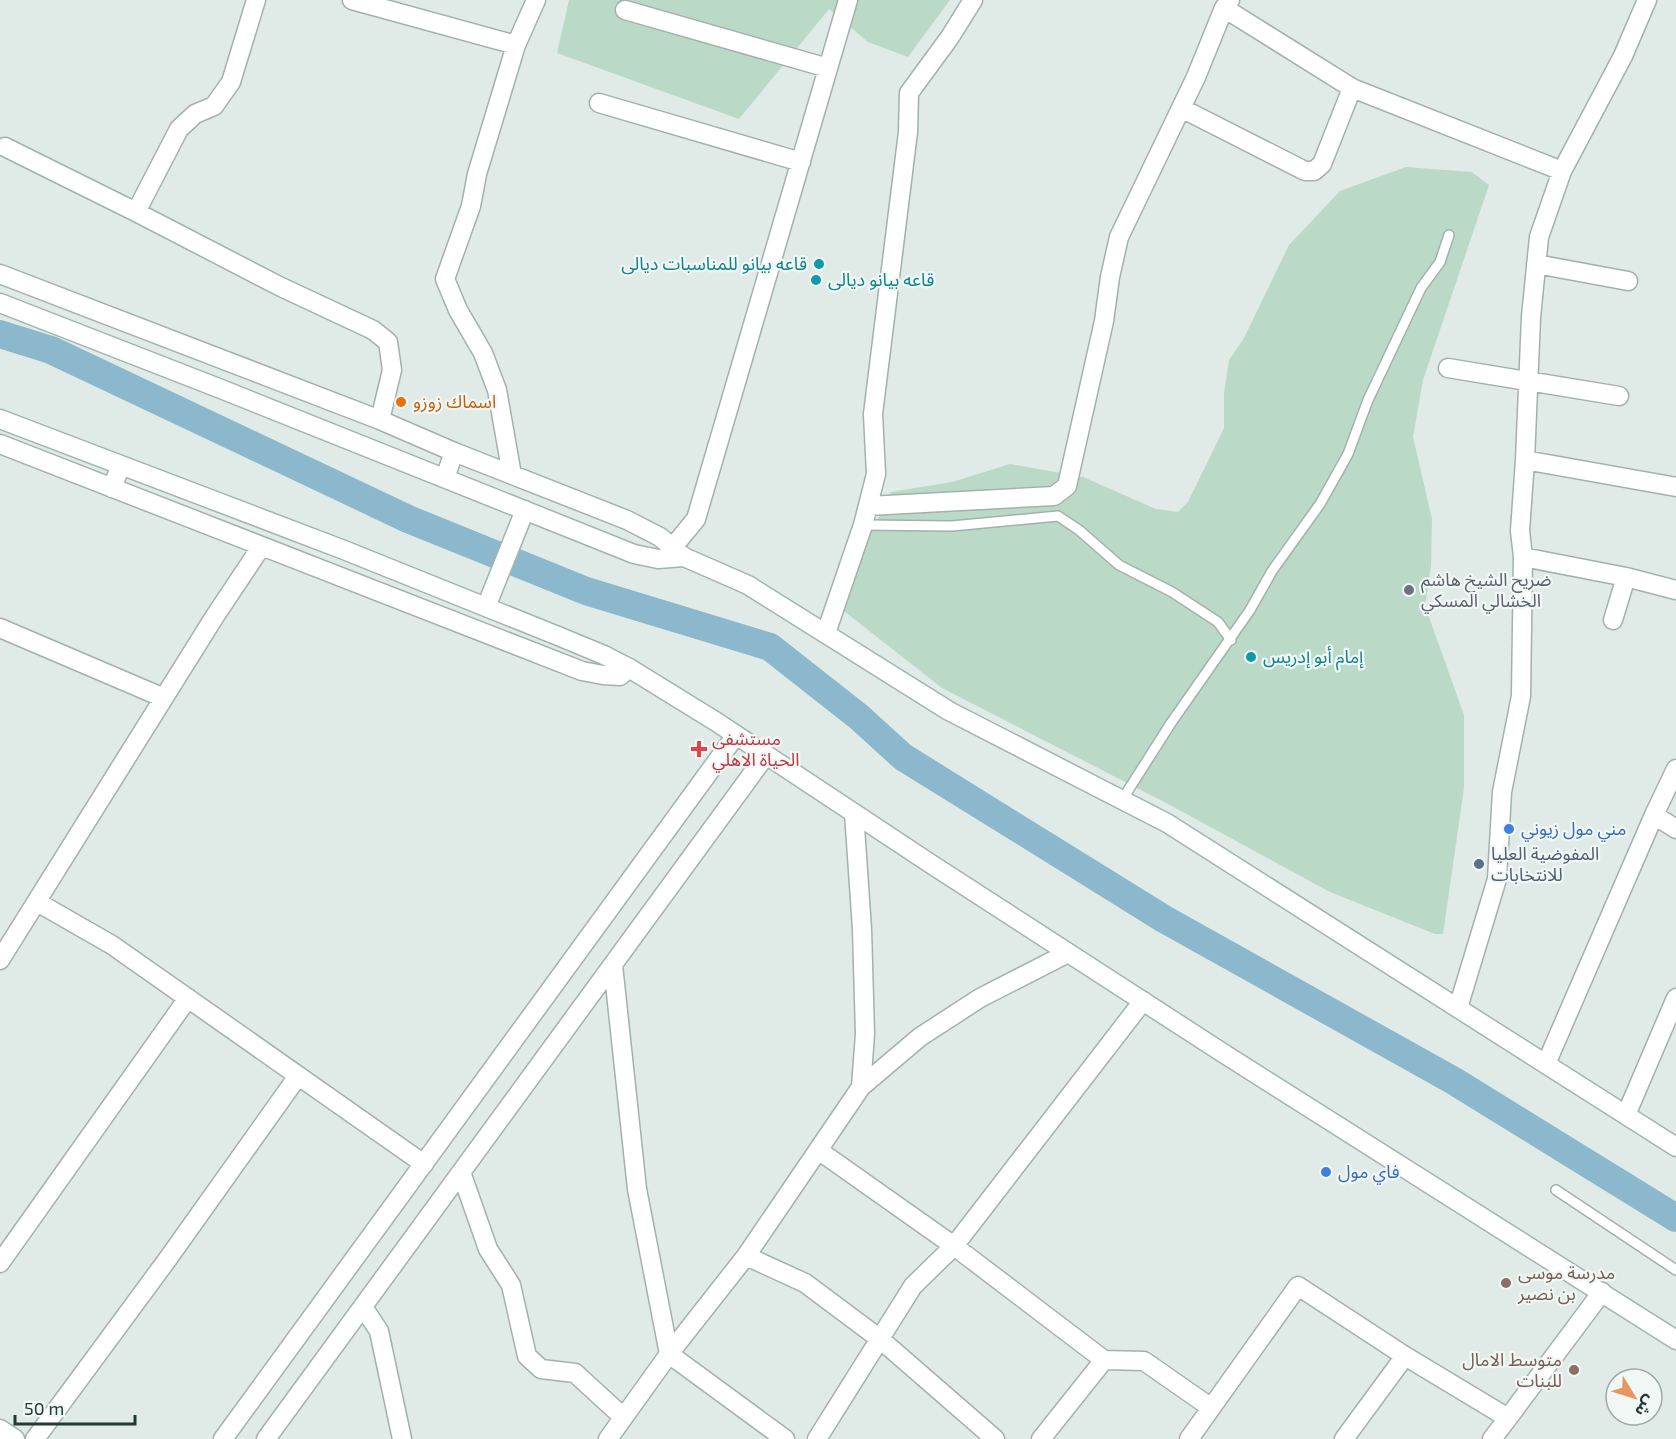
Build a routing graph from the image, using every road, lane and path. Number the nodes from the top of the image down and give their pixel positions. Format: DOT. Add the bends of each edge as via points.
graph roads {
  1 [pos="256,0"];
  2 [pos="352,0"];
  3 [pos="536,0"];
  4 [pos="848,0"];
  5 [pos="973,0"];
  6 [pos="1647,0"];
  7 [pos="1227,4"];
  8 [pos="625,10"];
  9 [pos="516,45"];
  10 [pos="828,68"];
  11 [pos="1352,88"];
  12 [pos="599,103"];
  13 [pos="1181,108"];
  14 [pos="5,147"];
  15 [pos="801,162"];
  16 [pos="1562,171"];
  17 [pos="135,212"];
  18 [pos="1449,235"];
  19 [pos="1536,264"];
  20 [pos="0,274"];
  21 [pos="1628,281"];
  22 [pos="0,303"];
  23 [pos="1448,368"];
  24 [pos="1528,382"];
  25 [pos="1620,396"];
  26 [pos="0,419"];
  27 [pos="380,420"];
  28 [pos="0,444"];
  29 [pos="454,452"];
  30 [pos="1525,460"];
  31 [pos="121,465"];
  32 [pos="512,475"];
  33 [pos="445,478"];
  34 [pos="1676,487"];
  35 [pos="112,488"];
  36 [pos="868,506"];
  37 [pos="525,510"];
  38 [pos="863,525"];
  39 [pos="261,547"];
  40 [pos="678,552"];
  41 [pos="1523,558"];
  42 [pos="1626,577"];
  43 [pos="1676,590"];
  44 [pos="486,607"];
  45 [pos="1613,620"];
  46 [pos="0,628"];
  47 [pos="826,633"];
  48 [pos="1231,640"];
  49 [pos="629,668"];
  50 [pos="164,698"];
  51 [pos="736,735"];
  52 [pos="766,755"];
  53 [pos="1676,769"];
  54 [pos="1122,800"];
  55 [pos="854,813"];
  56 [pos="1654,815"];
  57 [pos="1676,829"];
  58 [pos="37,902"];
  59 [pos="1068,953"];
  60 [pos="0,960"];
  61 [pos="613,965"];
  62 [pos="188,998"];
  63 [pos="1676,998"];
  64 [pos="1143,1001"];
  65 [pos="1458,1008"];
  66 [pos="1546,1064"];
  67 [pos="298,1076"];
  68 [pos="861,1087"];
  69 [pos="1626,1115"];
  70 [pos="1676,1147"];
  71 [pos="818,1150"];
  72 [pos="424,1164"];
  73 [pos="461,1172"];
  74 [pos="1556,1190"];
  75 [pos="954,1246"];
  76 [pos="746,1256"];
  77 [pos="0,1263"];
  78 [pos="1676,1270"];
  79 [pos="1602,1292"];
  80 [pos="363,1307"];
  81 [pos="880,1339"];
  82 [pos="1676,1340"];
  83 [pos="669,1354"];
  84 [pos="1406,1356"];
  85 [pos="1104,1360"];
  86 [pos="1210,1407"];
  87 [pos="623,1417"];
  88 [pos="1508,1418"];
  89 [pos="0,1429"];
  90 [pos="15,1439"];
  91 [pos="35,1439"];
  92 [pos="223,1439"];
  93 [pos="266,1439"];
  94 [pos="402,1439"];
  95 [pos="608,1439"];
  96 [pos="785,1439"];
  97 [pos="817,1439"];
  98 [pos="995,1439"];
  99 [pos="1041,1439"];
  100 [pos="1189,1439"];
  101 [pos="1344,1439"];
  102 [pos="1492,1439"];
  1 -- 17 [label="street" via="231,82 214,106 195,114 179,129"];
  2 -- 9 [label="street"];
  3 -- 9 [label="street"];
  4 -- 10 [label="street"];
  5 -- 36 [label="street" via="909,93 908,132 873,414 876,474"];
  6 -- 16 [label="street" via="1623,56"];
  7 -- 11 [label="street"];
  7 -- 13 [label="street"];
  8 -- 10 [label="street"];
  9 -- 32 [label="street" via="471,206 445,279 483,353 497,390"];
  10 -- 15 [label="street"];
  11 -- 13 [label="street" via="1322,164 1314,171 1305,171"];
  11 -- 16 [label="street"];
  12 -- 15 [label="street"];
  13 -- 36 [label="street" via="1119,237 1066,486 1054,496"];
  14 -- 17 [label="street"];
  15 -- 40 [label="street" via="696,519"];
  16 -- 19 [label="street" via="1539,237"];
  17 -- 27 [label="street" via="373,330 388,342 392,370"];
  18 -- 48 [label="lane" via="1440,262 1422,288 1368,400 1348,454"];
  19 -- 21 [label="street"];
  19 -- 24 [label="street"];
  20 -- 27 [label="street"];
  22 -- 33 [label="street"];
  23 -- 24 [label="street"];
  24 -- 25 [label="street"];
  24 -- 30 [label="street"];
  26 -- 31 [label="street"];
  27 -- 29 [label="street"];
  28 -- 35 [label="street"];
  29 -- 32 [label="street"];
  29 -- 33 [label="street"];
  30 -- 34 [label="street"];
  30 -- 41 [label="street" via="1520,531"];
  31 -- 35 [label="street"];
  31 -- 44 [label="street"];
  32 -- 40 [label="street" via="635,524"];
  33 -- 37 [label="street"];
  35 -- 39 [label="street"];
  36 -- 38 [label="street"];
  37 -- 40 [label="street" via="634,554 658,559"];
  37 -- 44 [label="street"];
  38 -- 47 [label="street"];
  38 -- 48 [label="lane" via="952,526 1058,516 1119,565 1172,592 1218,622"];
  39 -- 49 [label="street" via="582,671 620,675"];
  39 -- 50 [label="street"];
  40 -- 47 [label="street" via="748,585"];
  41 -- 42 [label="street"];
  41 -- 65 [label="street" via="1521,696 1502,792 1497,879"];
  42 -- 43 [label="street"];
  42 -- 45 [label="street"];
  44 -- 49 [label="street"];
  46 -- 50 [label="street"];
  47 -- 54 [label="street" via="949,711"];
  48 -- 54 [label="lane"];
  49 -- 51 [label="street"];
  50 -- 58 [label="street"];
  51 -- 52 [label="street"];
  51 -- 72 [label="street"];
  52 -- 55 [label="street"];
  52 -- 61 [label="street"];
  53 -- 56 [label="street"];
  54 -- 65 [label="street" via="1167,823"];
  55 -- 59 [label="street"];
  55 -- 68 [label="street" via="865,1034"];
  56 -- 57 [label="street"];
  56 -- 66 [label="street"];
  58 -- 60 [label="street"];
  58 -- 62 [label="street" via="112,945"];
  59 -- 64 [label="street"];
  59 -- 68 [label="street" via="980,998 920,1037"];
  61 -- 73 [label="street"];
  61 -- 83 [label="street" via="637,1189"];
  62 -- 67 [label="street"];
  62 -- 77 [label="street"];
  63 -- 69 [label="street"];
  64 -- 75 [label="street"];
  64 -- 79 [label="street"];
  65 -- 66 [label="street"];
  66 -- 69 [label="street"];
  67 -- 72 [label="street"];
  67 -- 91 [label="street"];
  68 -- 71 [label="street"];
  69 -- 70 [label="street"];
  71 -- 75 [label="street"];
  71 -- 76 [label="street"];
  72 -- 92 [label="street"];
  73 -- 80 [label="street"];
  73 -- 87 [label="street" via="488,1249 511,1285 527,1356 541,1369 575,1373"];
  74 -- 78 [label="lane"];
  75 -- 81 [label="street" via="913,1286"];
  75 -- 85 [label="street"];
  76 -- 81 [label="street" via="805,1283"];
  76 -- 83 [label="street"];
  79 -- 82 [label="street"];
  79 -- 88 [label="street"];
  80 -- 93 [label="street"];
  80 -- 94 [label="street" via="379,1331"];
  81 -- 97 [label="street"];
  81 -- 98 [label="street"];
  83 -- 87 [label="street"];
  83 -- 96 [label="street"];
  84 -- 86 [label="street" via="1298,1286"];
  84 -- 88 [label="street"];
  84 -- 101 [label="street"];
  85 -- 86 [label="street" via="1144,1361"];
  85 -- 99 [label="street"];
  86 -- 100 [label="street"];
  87 -- 95 [label="street"];
  88 -- 102 [label="street"];
  89 -- 90 [label="street"];
}
